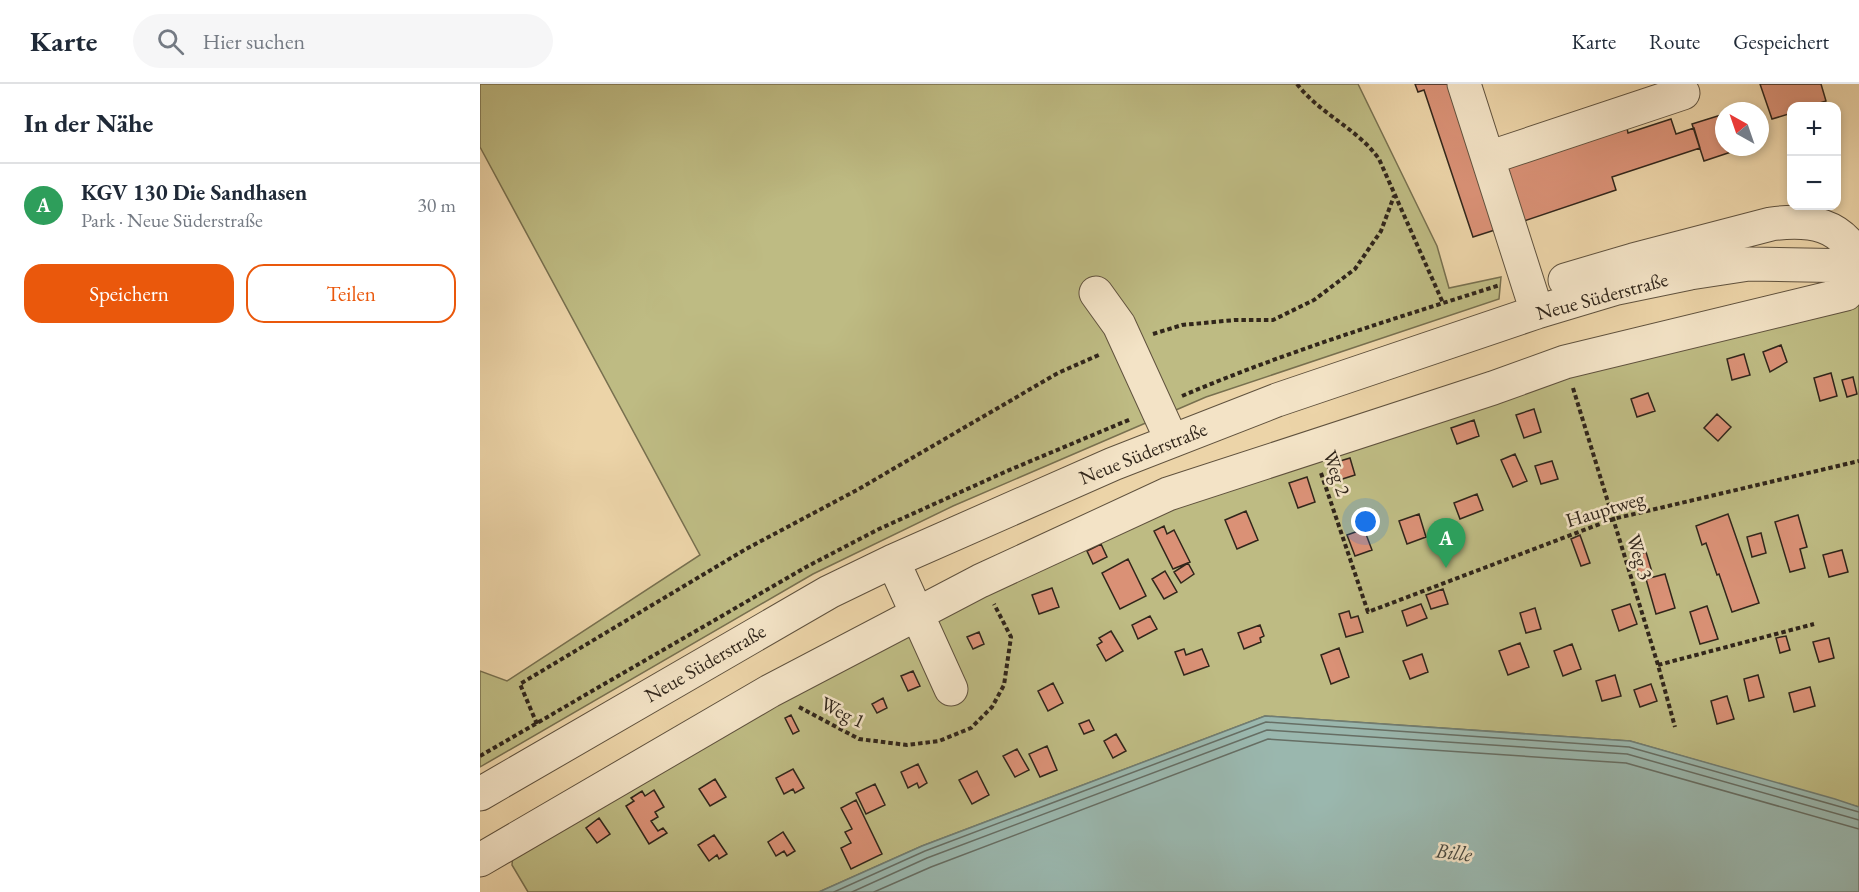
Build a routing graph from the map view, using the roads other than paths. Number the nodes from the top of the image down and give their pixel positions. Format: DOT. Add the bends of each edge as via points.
graph roads {
  1 [pos="1464,84"];
  2 [pos="1683,93"];
  3 [pos="1488,158"];
  4 [pos="1859,265"];
  5 [pos="1096,293"];
  6 [pos="1534,301"];
  7 [pos="1172,441"];
  8 [pos="893,561"];
  9 [pos="917,614"];
  10 [pos="951,689"];
  11 [pos="480,794"];
  12 [pos="480,860"];
  1 -- 3 [label="street"];
  2 -- 3 [label="street"];
  3 -- 6 [label="street"];
  4 -- 6 [label="street, Neue Süderstraße" via="1749,264"];
  4 -- 6 [label="street" via="1853,248 1843,237 1811,222 1794,221 1633,260"];
  4 -- 9 [label="street" via="1846,294 1565,362 1168,494"];
  5 -- 7 [label="street" via="1119,325"];
  6 -- 7 [label="street, Neue Süderstraße"];
  7 -- 8 [label="street, Neue Süderstraße"];
  8 -- 9 [label="street"];
  8 -- 11 [label="street, Neue Süderstraße" via="829,592"];
  9 -- 10 [label="street"];
  9 -- 12 [label="street" via="770,691"];
}
